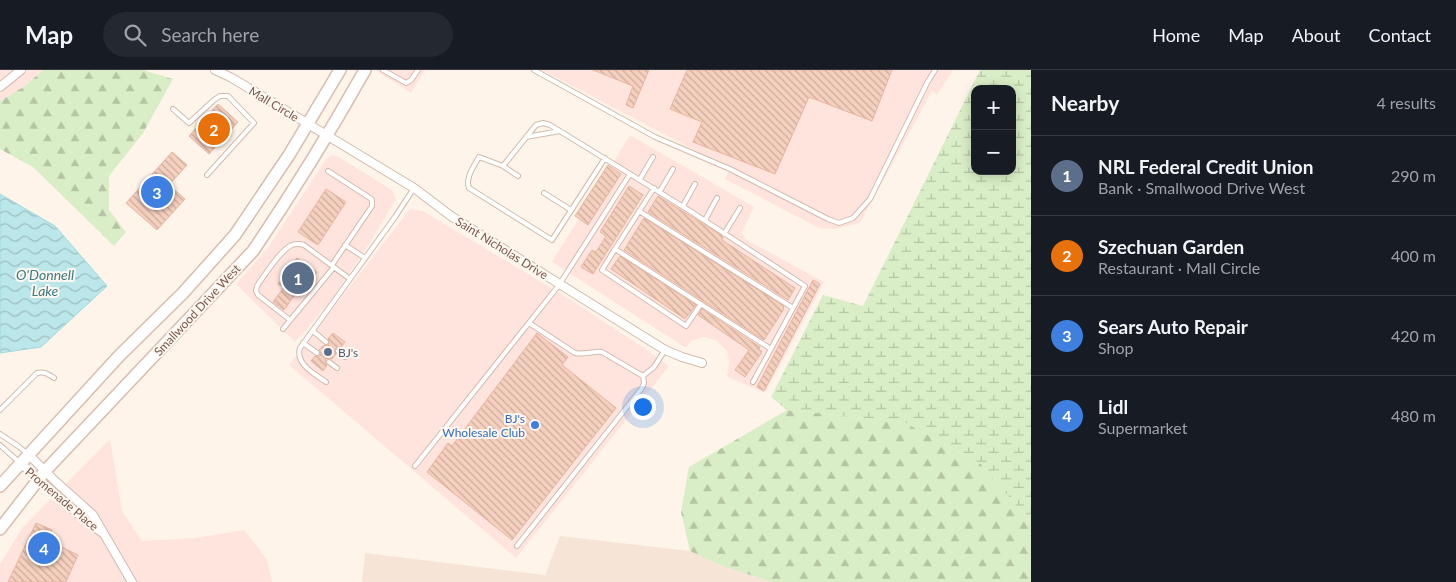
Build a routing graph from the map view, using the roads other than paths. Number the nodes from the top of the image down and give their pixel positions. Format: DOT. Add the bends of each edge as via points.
graph roads {
  1 [pos="21,70"];
  2 [pos="215,70"];
  3 [pos="340,70"];
  4 [pos="365,70"];
  5 [pos="383,70"];
  6 [pos="417,70"];
  7 [pos="534,70"];
  8 [pos="935,70"];
  9 [pos="0,87"];
  10 [pos="173,109"];
  11 [pos="308,124"];
  12 [pos="560,131"];
  13 [pos="327,136"];
  14 [pos="526,137"];
  15 [pos="653,157"];
  16 [pos="605,158"];
  17 [pos="502,166"];
  18 [pos="673,169"];
  19 [pos="328,171"];
  20 [pos="630,174"];
  21 [pos="207,176"];
  22 [pos="518,176"];
  23 [pos="640,179"];
  24 [pos="695,184"];
  25 [pos="414,188"];
  26 [pos="654,188"];
  27 [pos="660,191"];
  28 [pos="544,193"];
  29 [pos="717,198"];
  30 [pos="683,206"];
  31 [pos="740,208"];
  32 [pos="572,210"];
  33 [pos="639,210"];
  34 [pos="704,220"];
  35 [pos="724,234"];
  36 [pos="345,245"];
  37 [pos="615,248"];
  38 [pos="364,258"];
  39 [pos="333,266"];
  40 [pos="350,279"];
  41 [pos="559,285"];
  42 [pos="701,304"];
  43 [pos="793,308"];
  44 [pos="290,320"];
  45 [pos="529,323"];
  46 [pos="283,329"];
  47 [pos="313,331"];
  48 [pos="326,342"];
  49 [pos="303,343"];
  50 [pos="771,349"];
  51 [pos="665,350"];
  52 [pos="338,351"];
  53 [pos="317,353"];
  54 [pos="345,357"];
  55 [pos="329,362"];
  56 [pos="702,363"];
  57 [pos="337,368"];
  58 [pos="643,376"];
  59 [pos="54,378"];
  60 [pos="326,382"];
  61 [pos="753,382"];
  62 [pos="0,410"];
  63 [pos="0,434"];
  64 [pos="0,445"];
  65 [pos="28,454"];
  66 [pos="20,463"];
  67 [pos="415,466"];
  68 [pos="42,475"];
  69 [pos="0,486"];
  70 [pos="0,529"];
  71 [pos="517,546"];
  72 [pos="132,582"];
  1 -- 9 [label="street"];
  2 -- 11 [label="street, Mall Circle"];
  3 -- 11 [label="main road, Smallwood Drive West"];
  4 -- 13 [label="main road, Smallwood Drive West"];
  5 -- 6 [label="lane" via="406,83 412,80"];
  7 -- 8 [label="lane" via="655,137 730,169 839,223 852,218 870,199"];
  10 -- 21 [label="lane" via="189,123 211,102 220,96 228,96 254,123"];
  11 -- 13 [label="street, Saint Nicholas Drive"];
  11 -- 65 [label="main road, Smallwood Drive West" via="234,235"];
  12 -- 14 [label="lane"];
  12 -- 14 [label="lane" via="550,125 536,124"];
  12 -- 16 [label="lane"];
  13 -- 25 [label="street, Saint Nicholas Drive"];
  13 -- 68 [label="main road, Smallwood Drive West" via="253,251"];
  14 -- 17 [label="lane"];
  15 -- 23 [label="lane"];
  16 -- 20 [label="lane"];
  16 -- 32 [label="lane"];
  17 -- 22 [label="lane"];
  17 -- 32 [label="lane" via="480,157 469,176 469,188 552,240"];
  18 -- 27 [label="lane"];
  19 -- 36 [label="lane" via="372,200 372,206"];
  20 -- 23 [label="lane"];
  20 -- 41 [label="lane"];
  23 -- 26 [label="lane"];
  24 -- 30 [label="lane"];
  25 -- 38 [label="lane"];
  25 -- 41 [label="street, Saint Nicholas Drive" via="451,216"];
  26 -- 27 [label="lane"];
  26 -- 33 [label="lane"];
  27 -- 30 [label="lane"];
  28 -- 32 [label="lane"];
  29 -- 34 [label="lane"];
  30 -- 34 [label="lane"];
  31 -- 35 [label="lane"];
  33 -- 37 [label="lane"];
  33 -- 43 [label="lane"];
  34 -- 35 [label="lane"];
  35 -- 43 [label="lane" via="805,286"];
  36 -- 38 [label="lane"];
  36 -- 39 [label="lane"];
  37 -- 42 [label="lane"];
  37 -- 42 [label="lane" via="602,270 686,326"];
  38 -- 40 [label="lane"];
  39 -- 40 [label="lane"];
  39 -- 44 [label="lane"];
  39 -- 44 [label="lane" via="298,244 289,246 275,261 256,291"];
  40 -- 47 [label="lane"];
  41 -- 45 [label="lane"];
  41 -- 51 [label="street, Saint Nicholas Drive"];
  42 -- 50 [label="lane"];
  43 -- 50 [label="lane"];
  44 -- 46 [label="lane"];
  45 -- 58 [label="lane" via="575,353 602,352"];
  45 -- 67 [label="lane"];
  47 -- 48 [label="lane"];
  47 -- 49 [label="lane"];
  49 -- 53 [label="lane"];
  49 -- 60 [label="lane" via="298,350 300,361"];
  50 -- 61 [label="lane"];
  51 -- 56 [label="street, Saint Nicholas Drive"];
  51 -- 58 [label="lane" via="654,367"];
  52 -- 54 [label="lane"];
  55 -- 57 [label="lane"];
  58 -- 71 [label="lane" via="642,388"];
  59 -- 62 [label="lane" via="46,373 37,373"];
  63 -- 65 [label="lane"];
  64 -- 66 [label="lane"];
  65 -- 66 [label="main road, Smallwood Drive West"];
  65 -- 68 [label="street, Promenade Place"];
  66 -- 68 [label="street, Promenade Place"];
  66 -- 69 [label="main road, Smallwood Drive West"];
  68 -- 70 [label="main road, Smallwood Drive West"];
  68 -- 72 [label="street, Promenade Place" via="86,522 105,534"];
}
